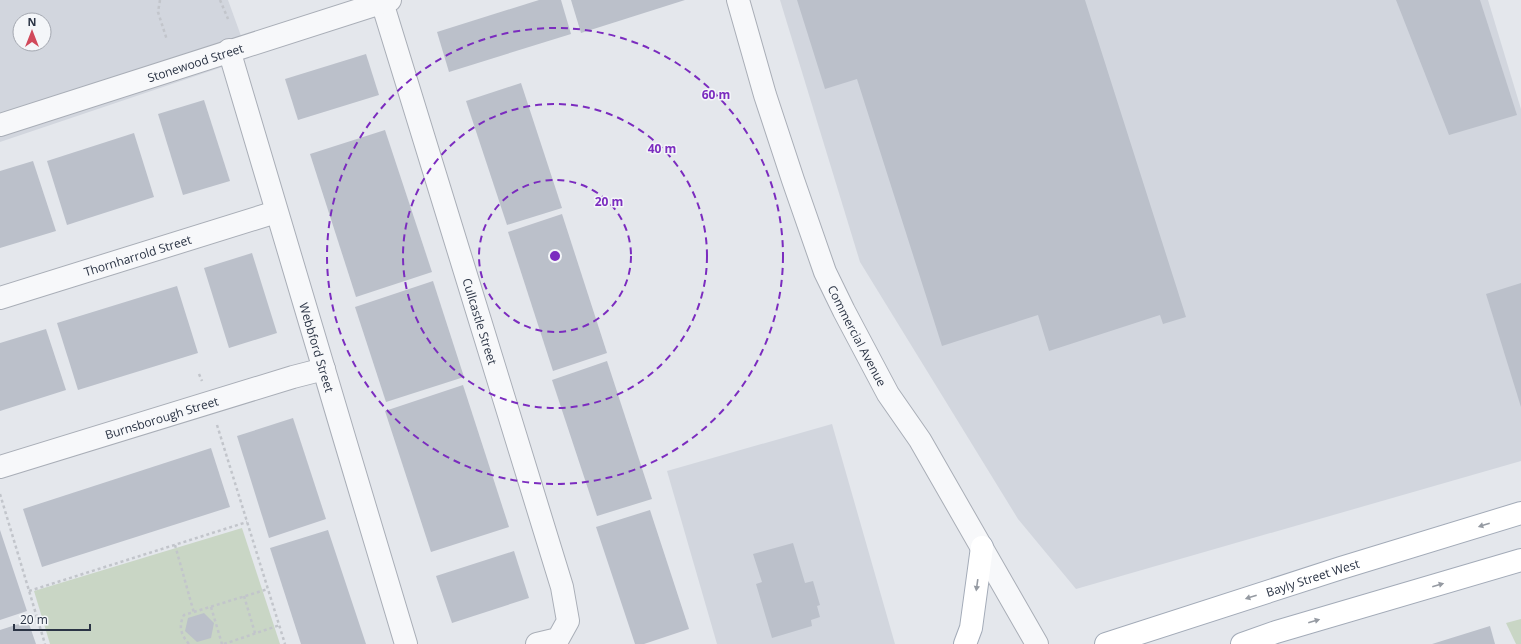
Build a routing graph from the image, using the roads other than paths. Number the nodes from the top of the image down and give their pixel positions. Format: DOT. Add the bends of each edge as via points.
graph roads {
  1 [pos="738,0"];
  2 [pos="386,1"];
  3 [pos="229,50"];
  4 [pos="0,125"];
  5 [pos="276,212"];
  6 [pos="0,298"];
  7 [pos="324,369"];
  8 [pos="0,467"];
  9 [pos="1521,513"];
  10 [pos="982,547"];
  11 [pos="1521,560"];
  12 [pos="548,641"];
  13 [pos="406,644"];
  14 [pos="965,644"];
  15 [pos="1037,644"];
  16 [pos="1106,644"];
  17 [pos="1242,644"];
  1 -- 10 [label="street, Commercial Avenue" via="792,180 825,272 888,394 920,440"];
  2 -- 3 [label="street, Stonewood Street"];
  2 -- 12 [label="street, Cullcastle Street" via="562,587 568,620"];
  3 -- 4 [label="street, Stonewood Street"];
  3 -- 5 [label="street, Webbford Street"];
  5 -- 6 [label="street, Thornharrold Street"];
  5 -- 7 [label="street, Webbford Street"];
  7 -- 8 [label="street, Burnsborough Street"];
  7 -- 13 [label="street, Webbford Street"];
  9 -- 16 [label="main road, Bayly Street West, one-way"];
  10 -- 14 [label="main road, one-way" via="971,628"];
  10 -- 15 [label="street, Commercial Avenue"];
  17 -- 11 [label="main road, one-way"];
}
